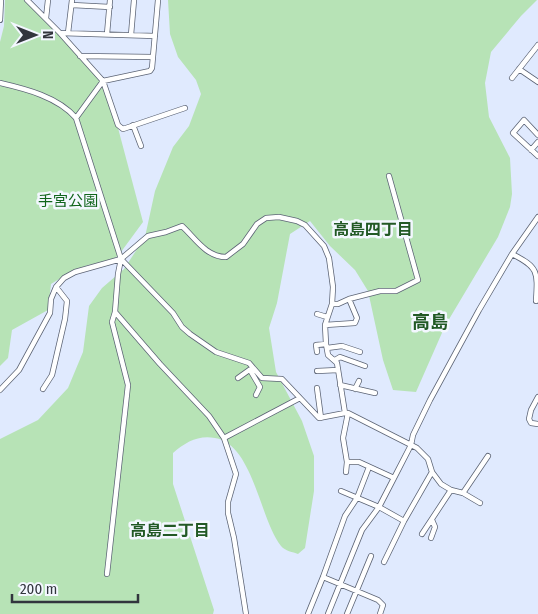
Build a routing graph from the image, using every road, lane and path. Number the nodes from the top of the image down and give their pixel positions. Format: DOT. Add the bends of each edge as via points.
graph roads {
  1 [pos="1,0"];
  2 [pos="27,0"];
  3 [pos="48,0"];
  4 [pos="91,0"];
  5 [pos="110,0"];
  6 [pos="134,0"];
  7 [pos="158,0"];
  8 [pos="72,3"];
  9 [pos="90,6"];
  10 [pos="110,7"];
  11 [pos="46,18"];
  12 [pos="0,20"];
  13 [pos="60,33"];
  14 [pos="68,33"];
  15 [pos="108,34"];
  16 [pos="131,35"];
  17 [pos="155,36"];
  18 [pos="538,45"];
  19 [pos="80,56"];
  20 [pos="153,58"];
  21 [pos="519,69"];
  22 [pos="512,78"];
  23 [pos="103,81"];
  24 [pos="538,82"];
  25 [pos="0,83"];
  26 [pos="185,108"];
  27 [pos="76,118"];
  28 [pos="133,125"];
  29 [pos="538,136"];
  30 [pos="538,142"];
  31 [pos="141,146"];
  32 [pos="531,150"];
  33 [pos="538,156"];
  34 [pos="389,176"];
  35 [pos="538,217"];
  36 [pos="512,254"];
  37 [pos="121,259"];
  38 [pos="56,287"];
  39 [pos="349,299"];
  40 [pos="536,301"];
  41 [pos="332,304"];
  42 [pos="115,312"];
  43 [pos="317,314"];
  44 [pos="327,317"];
  45 [pos="326,325"];
  46 [pos="327,346"];
  47 [pos="317,352"];
  48 [pos="360,352"];
  49 [pos="335,360"];
  50 [pos="365,366"];
  51 [pos="252,369"];
  52 [pos="338,370"];
  53 [pos="317,371"];
  54 [pos="238,378"];
  55 [pos="359,381"];
  56 [pos="340,385"];
  57 [pos="317,388"];
  58 [pos="355,388"];
  59 [pos="43,389"];
  60 [pos="0,390"];
  61 [pos="375,393"];
  62 [pos="256,395"];
  63 [pos="538,397"];
  64 [pos="300,398"];
  65 [pos="346,413"];
  66 [pos="321,418"];
  67 [pos="538,424"];
  68 [pos="224,438"];
  69 [pos="411,444"];
  70 [pos="488,456"];
  71 [pos="347,462"];
  72 [pos="369,467"];
  73 [pos="346,472"];
  74 [pos="432,472"];
  75 [pos="394,478"];
  76 [pos="451,490"];
  77 [pos="341,491"];
  78 [pos="463,493"];
  79 [pos="357,498"];
  80 [pos="480,503"];
  81 [pos="379,507"];
  82 [pos="432,520"];
  83 [pos="404,521"];
  84 [pos="422,534"];
  85 [pos="431,538"];
  86 [pos="371,556"];
  87 [pos="384,562"];
  88 [pos="107,574"];
  89 [pos="323,577"];
  90 [pos="340,584"];
  91 [pos="357,591"];
  92 [pos="246,614"];
  93 [pos="308,614"];
  94 [pos="328,614"];
  95 [pos="347,614"];
  96 [pos="380,614"];
  1 -- 12 [label="street"];
  2 -- 11 [label="street"];
  3 -- 11 [label="street"];
  4 -- 9 [label="street"];
  5 -- 10 [label="street"];
  6 -- 16 [label="street"];
  7 -- 17 [label="street"];
  8 -- 9 [label="street"];
  8 -- 14 [label="street"];
  9 -- 10 [label="street"];
  10 -- 15 [label="street"];
  11 -- 13 [label="street"];
  13 -- 14 [label="street"];
  13 -- 19 [label="street"];
  14 -- 15 [label="street"];
  15 -- 16 [label="street"];
  16 -- 17 [label="street"];
  17 -- 20 [label="street"];
  18 -- 21 [label="street"];
  19 -- 20 [label="street"];
  19 -- 23 [label="street"];
  20 -- 23 [label="street" via="150,71"];
  21 -- 22 [label="street"];
  21 -- 24 [label="street"];
  23 -- 27 [label="street"];
  23 -- 28 [label="street" via="118,125 123,129"];
  25 -- 27 [label="street" via="54,101"];
  26 -- 28 [label="street"];
  27 -- 37 [label="street"];
  28 -- 31 [label="street"];
  29 -- 32 [label="street" via="524,120 513,133"];
  30 -- 32 [label="street"];
  32 -- 33 [label="street"];
  34 -- 39 [label="street" via="418,280 396,290"];
  35 -- 36 [label="street"];
  36 -- 40 [label="street" via="534,266 537,274"];
  36 -- 69 [label="street" via="447,368"];
  37 -- 38 [label="street" via="75,272"];
  37 -- 41 [label="street" via="148,236 182,226 202,247 214,255 226,256 243,244 257,224 266,218 288,218 305,225 324,246 332,272"];
  37 -- 42 [label="street"];
  37 -- 51 [label="street" via="190,334 216,352 249,364"];
  38 -- 59 [label="street" via="67,301 65,319 52,375"];
  38 -- 60 [label="street" via="50,313 19,370"];
  39 -- 41 [label="street"];
  39 -- 45 [label="street" via="357,318 355,323"];
  41 -- 44 [label="street"];
  42 -- 68 [label="street" via="209,416"];
  42 -- 88 [label="street" via="112,322 128,385"];
  43 -- 44 [label="street"];
  44 -- 45 [label="street"];
  45 -- 46 [label="street"];
  46 -- 47 [label="street" via="316,345"];
  46 -- 48 [label="street" via="342,346"];
  46 -- 49 [label="street" via="328,355"];
  49 -- 50 [label="street" via="340,357"];
  49 -- 52 [label="street"];
  51 -- 54 [label="street"];
  51 -- 62 [label="street" via="260,387"];
  51 -- 64 [label="street" via="262,378 282,379"];
  52 -- 53 [label="street"];
  52 -- 56 [label="street"];
  55 -- 58 [label="street"];
  56 -- 58 [label="street"];
  56 -- 65 [label="street"];
  57 -- 66 [label="street"];
  58 -- 61 [label="street"];
  63 -- 67 [label="street" via="529,419 531,423"];
  64 -- 66 [label="street"];
  64 -- 68 [label="street"];
  65 -- 66 [label="street"];
  65 -- 69 [label="street"];
  65 -- 71 [label="street" via="343,438"];
  68 -- 92 [label="street" via="236,474 228,513"];
  69 -- 74 [label="street" via="428,459"];
  69 -- 75 [label="street"];
  70 -- 78 [label="street"];
  71 -- 72 [label="street" via="359,462"];
  71 -- 73 [label="street"];
  72 -- 75 [label="street"];
  72 -- 79 [label="street"];
  74 -- 76 [label="street" via="441,484"];
  74 -- 83 [label="street"];
  75 -- 81 [label="street"];
  76 -- 78 [label="street"];
  76 -- 82 [label="street"];
  77 -- 79 [label="street"];
  78 -- 80 [label="street"];
  79 -- 81 [label="street"];
  79 -- 89 [label="street" via="345,516"];
  81 -- 83 [label="street"];
  81 -- 90 [label="street" via="362,530"];
  82 -- 84 [label="street"];
  82 -- 85 [label="street" via="435,527"];
  83 -- 87 [label="street"];
  86 -- 91 [label="street"];
  89 -- 90 [label="street"];
  89 -- 93 [label="street"];
  90 -- 91 [label="street"];
  90 -- 94 [label="street"];
  91 -- 95 [label="street"];
  91 -- 96 [label="street" via="382,603"];
}
